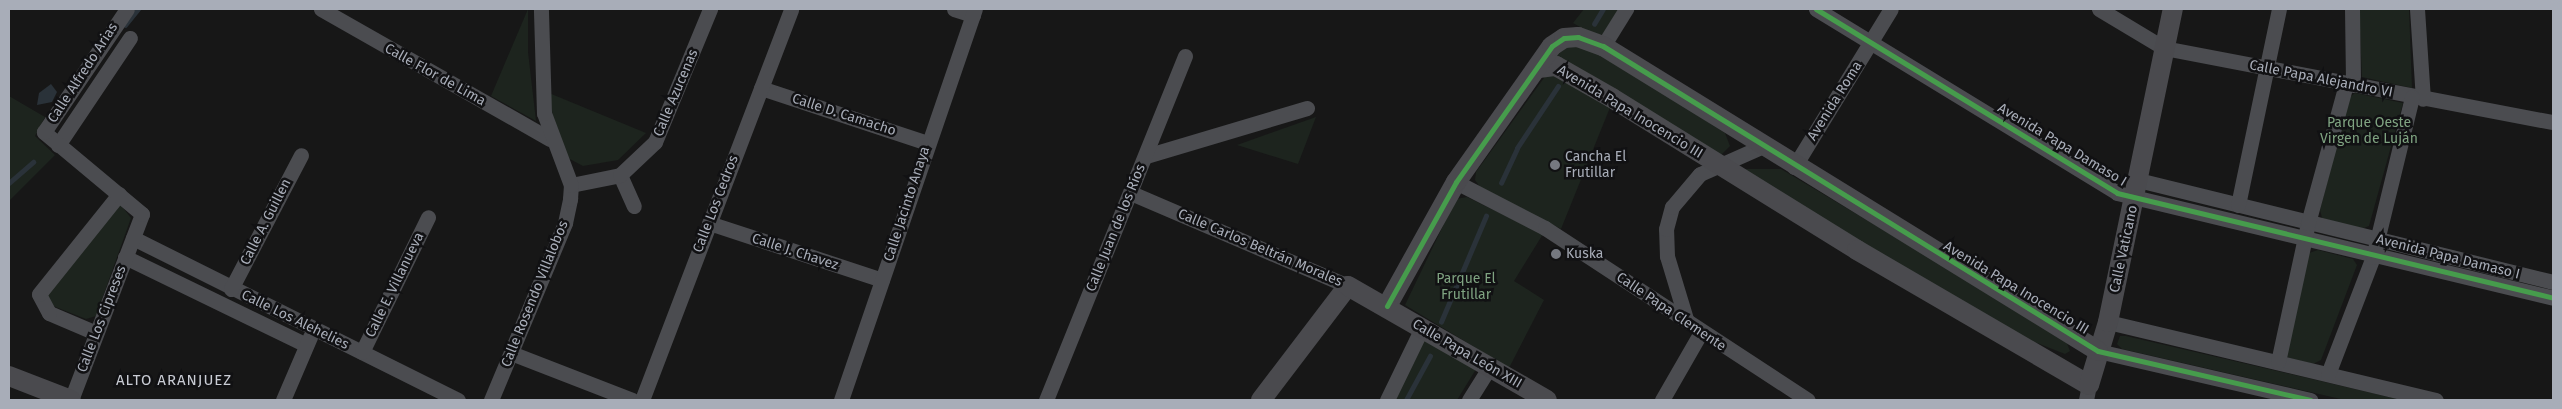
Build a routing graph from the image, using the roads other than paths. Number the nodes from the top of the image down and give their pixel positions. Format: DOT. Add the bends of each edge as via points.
graph roads {
  1 [pos="127,9"];
  2 [pos="321,9"];
  3 [pos="541,9"];
  4 [pos="710,9"];
  5 [pos="791,9"];
  6 [pos="954,9"];
  7 [pos="1626,9"];
  8 [pos="1816,9"];
  9 [pos="1891,9"];
  10 [pos="2099,9"];
  11 [pos="2173,9"];
  12 [pos="2279,9"];
  13 [pos="2352,9"];
  14 [pos="2417,9"];
  15 [pos="974,12"];
  16 [pos="130,38"];
  17 [pos="1871,42"];
  18 [pos="1603,46"];
  19 [pos="2164,48"];
  20 [pos="1185,56"];
  21 [pos="1539,68"];
  22 [pos="2266,68"];
  23 [pos="2350,85"];
  24 [pos="761,88"];
  25 [pos="2417,98"];
  26 [pos="1307,108"];
  27 [pos="2553,122"];
  28 [pos="550,139"];
  29 [pos="927,143"];
  30 [pos="58,145"];
  31 [pos="1762,147"];
  32 [pos="301,154"];
  33 [pos="1146,156"];
  34 [pos="1722,167"];
  35 [pos="1794,167"];
  36 [pos="620,175"];
  37 [pos="1456,182"];
  38 [pos="571,185"];
  39 [pos="2137,189"];
  40 [pos="1131,193"];
  41 [pos="119,194"];
  42 [pos="2238,205"];
  43 [pos="634,206"];
  44 [pos="142,214"];
  45 [pos="428,217"];
  46 [pos="2308,222"];
  47 [pos="709,223"];
  48 [pos="133,238"];
  49 [pos="2306,240"];
  50 [pos="2378,240"];
  51 [pos="125,257"];
  52 [pos="2373,257"];
  53 [pos="882,280"];
  54 [pos="2553,282"];
  55 [pos="1348,286"];
  56 [pos="231,289"];
  57 [pos="2553,298"];
  58 [pos="1387,306"];
  59 [pos="1686,319"];
  60 [pos="2108,322"];
  61 [pos="1422,328"];
  62 [pos="313,330"];
  63 [pos="96,333"];
  64 [pos="1700,334"];
  65 [pos="306,345"];
  66 [pos="2098,351"];
  67 [pos="362,352"];
  68 [pos="511,353"];
  69 [pos="2278,362"];
  70 [pos="1490,367"];
  71 [pos="2328,374"];
  72 [pos="9,376"];
  73 [pos="2088,393"];
  74 [pos="71,400"];
  75 [pos="283,400"];
  76 [pos="458,400"];
  77 [pos="491,400"];
  78 [pos="632,400"];
  79 [pos="642,400"];
  80 [pos="841,400"];
  81 [pos="1046,400"];
  82 [pos="1261,400"];
  83 [pos="1387,400"];
  84 [pos="1469,400"];
  85 [pos="1547,400"];
  86 [pos="1662,400"];
  87 [pos="1808,400"];
  88 [pos="2310,400"];
  89 [pos="2436,400"];
  1 -- 30 [label="street, Calle Alfredo Arias" via="44,132"];
  2 -- 28 [label="street, Calle Flor de Lima"];
  3 -- 28 [label="street" via="544,113"];
  4 -- 36 [label="street, Calle Azucenas" via="655,142"];
  5 -- 24 [label="street, Calle Los Cedros"];
  6 -- 15 [label="street"];
  7 -- 18 [label="street"];
  8 -- 17 [label="street, Avenida Papa Damaso I"];
  9 -- 17 [label="street, Avenida Roma"];
  10 -- 19 [label="street, Calle Papa Alejandro VI"];
  11 -- 19 [label="street, Calle Vaticano"];
  12 -- 22 [label="street"];
  13 -- 23 [label="street"];
  14 -- 25 [label="street"];
  15 -- 29 [label="street, Calle Jacinto Anaya"];
  16 -- 30 [label="street"];
  17 -- 35 [label="street, Avenida Roma"];
  17 -- 39 [label="street, Avenida Papa Damaso I" via="2117,193"];
  18 -- 21 [label="street, Avenida Papa Inocencio III" via="1578,37 1564,38 1552,46"];
  18 -- 31 [label="street, Avenida Papa Inocencio III"];
  19 -- 22 [label="street, Calle Papa Alejandro VI"];
  19 -- 39 [label="street, Calle Vaticano"];
  20 -- 33 [label="street, Calle Juan de los Ríos"];
  21 -- 34 [label="street, Avenida Papa Inocencio III" via="1556,66"];
  21 -- 37 [label="street"];
  22 -- 23 [label="street, Calle Papa Alejandro VI"];
  22 -- 42 [label="street"];
  23 -- 25 [label="street, Calle Papa Alejandro VI"];
  23 -- 46 [label="street"];
  24 -- 29 [label="street, Calle D. Camacho"];
  24 -- 47 [label="street, Calle Los Cedros"];
  25 -- 27 [label="street, Calle Papa Alejandro VI"];
  25 -- 50 [label="street"];
  26 -- 33 [label="street"];
  28 -- 38 [label="street"];
  29 -- 53 [label="street, Calle Jacinto Anaya"];
  30 -- 41 [label="street, Calle Alfredo Arias"];
  31 -- 34 [label="street"];
  31 -- 35 [label="street, Avenida Papa Inocencio III"];
  32 -- 56 [label="street, Calle A. Guillen"];
  33 -- 40 [label="street, Calle Juan de los Ríos"];
  34 -- 59 [label="street" via="1700,174 1685,188 1672,207 1666,229 1667,256"];
  34 -- 73 [label="street, Avenida Papa Inocencio III"];
  35 -- 66 [label="street, Avenida Papa Inocencio III"];
  36 -- 38 [label="street"];
  36 -- 43 [label="street"];
  37 -- 58 [label="street"];
  37 -- 59 [label="street, Calle Papa Clemente" via="1544,228"];
  38 -- 68 [label="street, Calle Rosendo Villalobos" via="565,223"];
  39 -- 42 [label="street, Avenida Papa Damaso I"];
  39 -- 49 [label="street, Avenida Papa Damaso I"];
  39 -- 60 [label="street, Calle Vaticano"];
  40 -- 55 [label="street, Calle Carlos Beltrán Morales"];
  40 -- 81 [label="street, Calle Juan de los Ríos"];
  41 -- 44 [label="street, Calle Alfredo Arias"];
  41 -- 63 [label="street" via="39,294 49,313"];
  42 -- 46 [label="street, Avenida Papa Damaso I"];
  44 -- 48 [label="street, Calle Los Cipreses"];
  45 -- 67 [label="street, Calle E. Villanueva"];
  46 -- 49 [label="street"];
  46 -- 50 [label="street, Avenida Papa Damaso I"];
  47 -- 53 [label="street, Calle J. Chavez"];
  47 -- 79 [label="street, Calle Los Cedros"];
  48 -- 51 [label="street, Calle Los Cipreses"];
  48 -- 56 [label="street, Calle Los Alehelies"];
  49 -- 52 [label="street, Avenida Papa Damaso I"];
  49 -- 69 [label="street"];
  50 -- 52 [label="street"];
  50 -- 54 [label="street, Avenida Papa Damaso I"];
  51 -- 63 [label="street, Calle Los Cipreses"];
  51 -- 65 [label="street"];
  52 -- 57 [label="street, Avenida Papa Damaso I"];
  52 -- 71 [label="street"];
  53 -- 80 [label="street, Calle Jacinto Anaya"];
  55 -- 58 [label="street, Calle Carlos Beltrán Morales"];
  55 -- 82 [label="street"];
  56 -- 62 [label="street, Calle Los Alehelies"];
  58 -- 61 [label="street, Calle Papa León XIII"];
  59 -- 64 [label="street, Calle Papa Clemente"];
  60 -- 66 [label="street, Calle Vaticano"];
  60 -- 69 [label="street, Avenida Papa Inocencio III"];
  61 -- 70 [label="street, Calle Papa León XIII"];
  61 -- 83 [label="street"];
  62 -- 65 [label="street"];
  62 -- 67 [label="street, Calle Los Alehelies"];
  63 -- 74 [label="street, Calle Los Cipreses"];
  64 -- 86 [label="street"];
  64 -- 87 [label="street, Calle Papa Clemente"];
  65 -- 75 [label="street"];
  66 -- 73 [label="street, Calle Vaticano"];
  66 -- 88 [label="street, Avenida Papa Inocencio III"];
  67 -- 76 [label="street, Calle Los Alehelies"];
  68 -- 77 [label="street, Calle Rosendo Villalobos"];
  68 -- 78 [label="street"];
  69 -- 71 [label="street, Avenida Papa Inocencio III"];
  70 -- 84 [label="street"];
  70 -- 85 [label="street, Calle Papa León XIII"];
  71 -- 89 [label="street, Avenida Papa Inocencio III"];
  72 -- 74 [label="street"];
}
